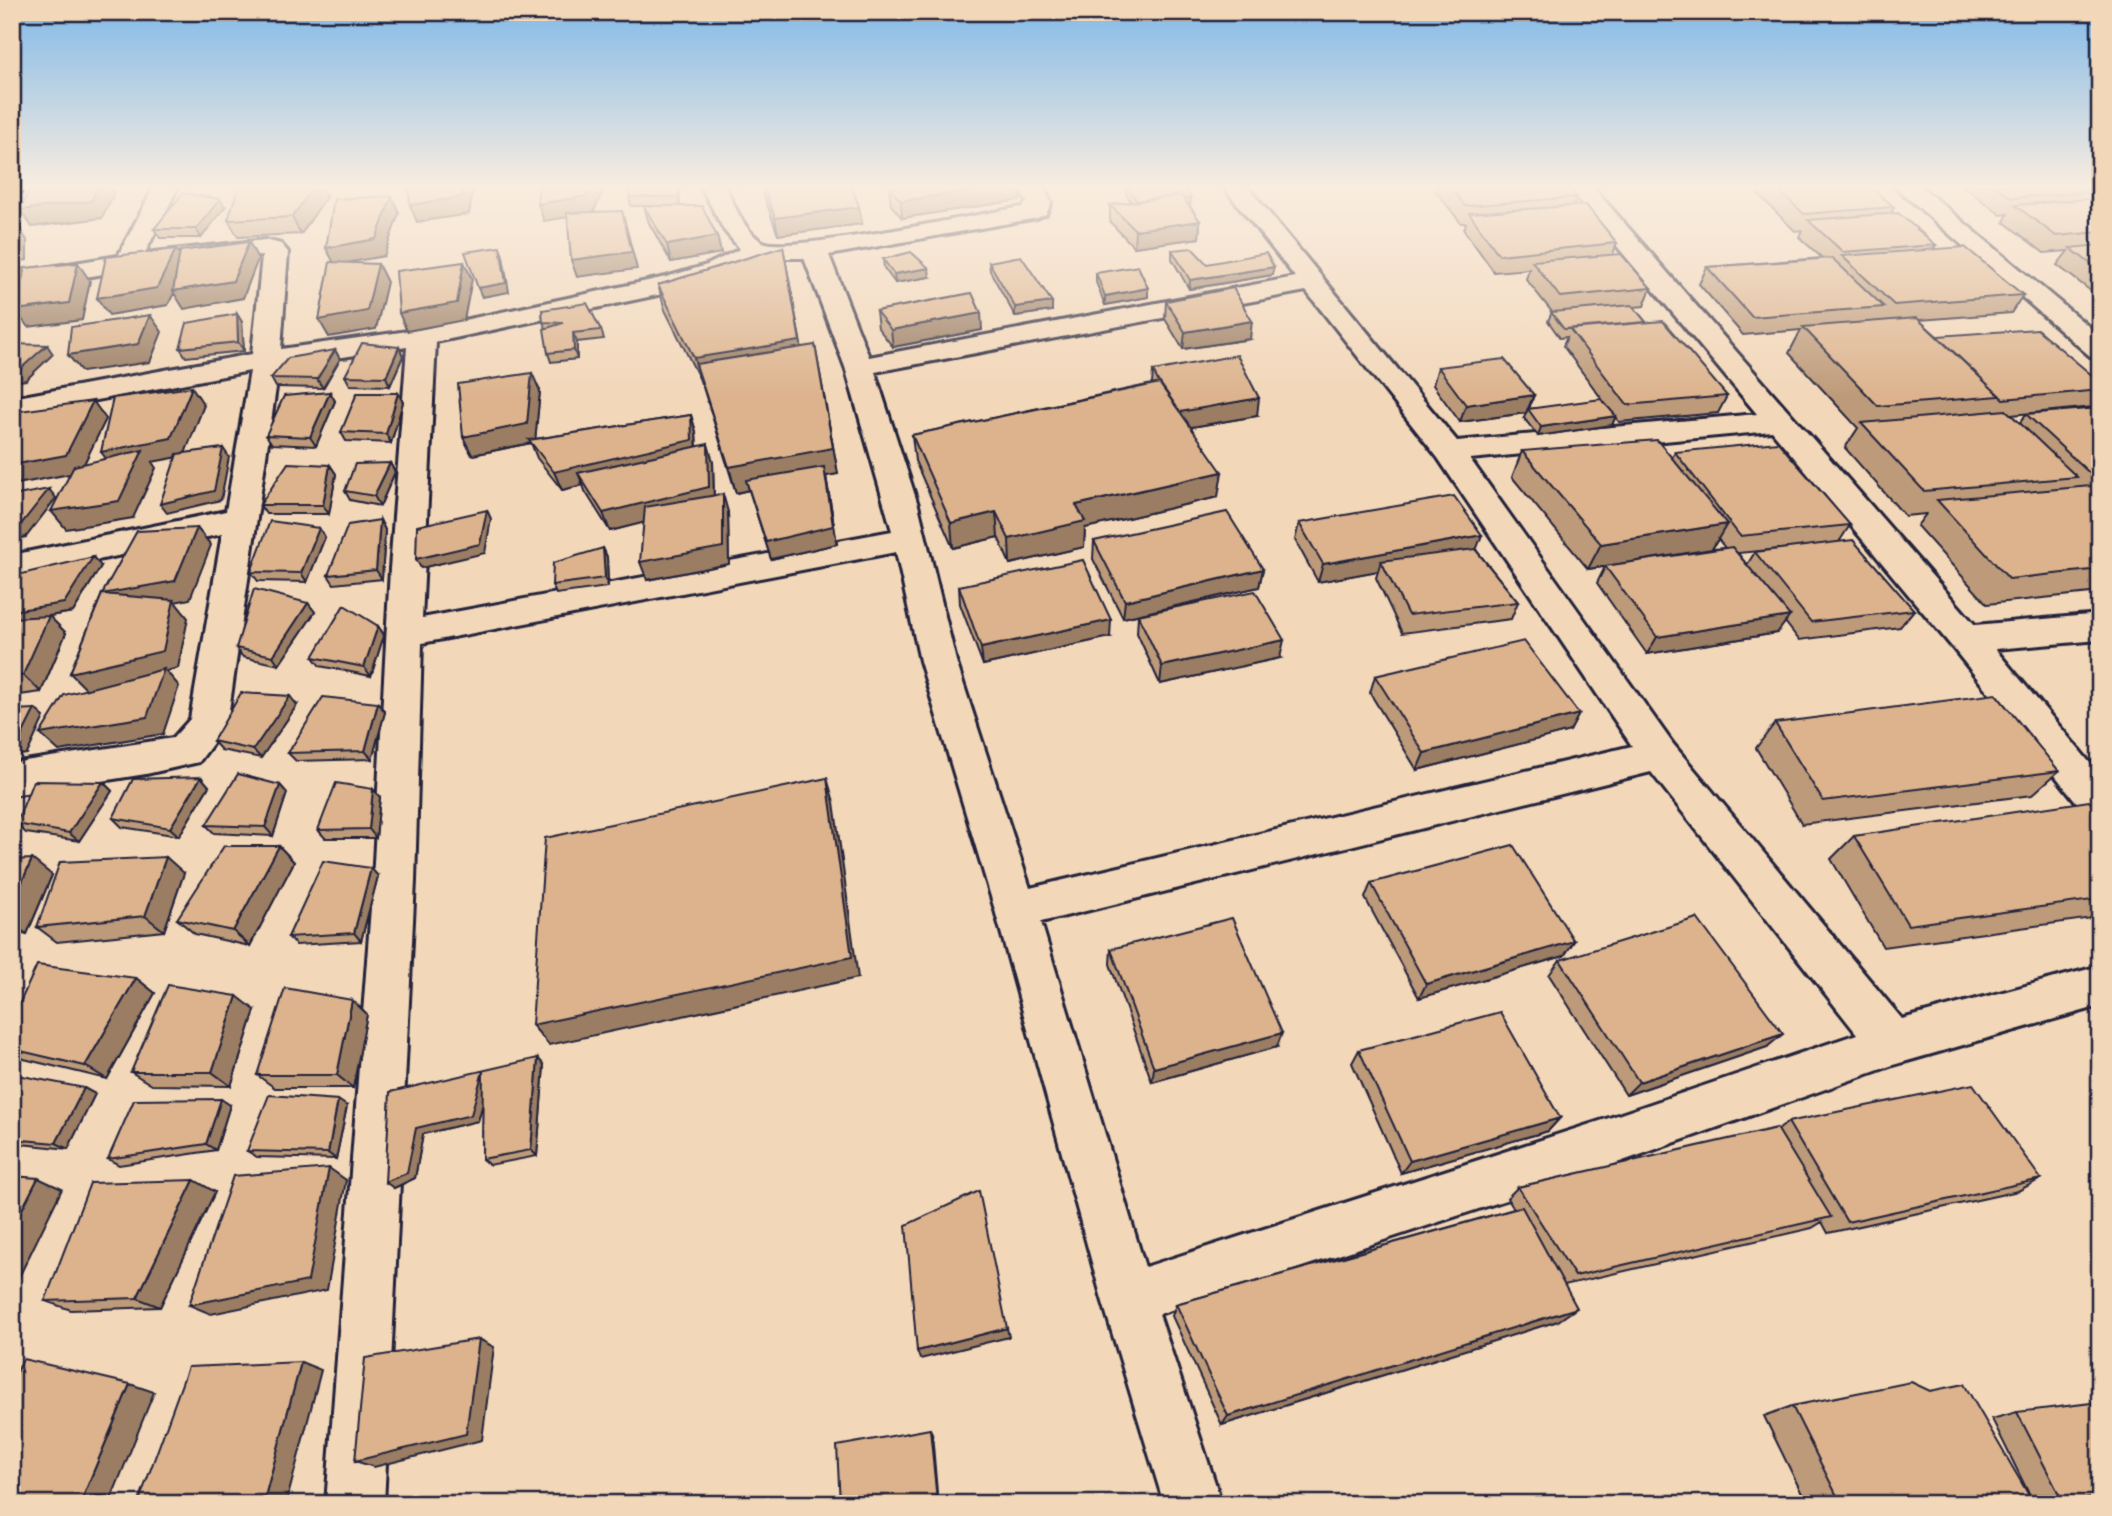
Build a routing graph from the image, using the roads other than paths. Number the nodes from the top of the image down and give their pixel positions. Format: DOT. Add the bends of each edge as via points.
graph roads {
  1 [pos="131,256"];
  2 [pos="197,256"];
  3 [pos="275,256"];
  4 [pos="747,256"];
  5 [pos="816,256"];
  6 [pos="1291,256"];
  7 [pos="1639,256"];
  8 [pos="1989,256"];
  9 [pos="128,262"];
  10 [pos="12,281"];
  11 [pos="1312,282"];
  12 [pos="422,337"];
  13 [pos="2100,350"];
  14 [pos="266,360"];
  15 [pos="859,367"];
  16 [pos="12,407"];
  17 [pos="1781,421"];
  18 [pos="1449,451"];
  19 [pos="241,519"];
  20 [pos="909,539"];
  21 [pos="12,567"];
  22 [pos="2100,627"];
  23 [pos="404,634"];
  24 [pos="1966,639"];
  25 [pos="1659,755"];
  26 [pos="12,779"];
  27 [pos="2100,803"];
  28 [pos="1016,910"];
  29 [pos="2100,986"];
  30 [pos="1893,1044"];
  31 [pos="1128,1300"];
  32 [pos="355,1504"];
  33 [pos="1193,1504"];
  1 -- 9 [label="street"];
  2 -- 9 [label="street"];
  3 -- 14 [label="street"];
  4 -- 12 [label="street" via="672,284"];
  5 -- 15 [label="street"];
  6 -- 11 [label="street"];
  7 -- 17 [label="street"];
  8 -- 13 [label="street"];
  9 -- 10 [label="street"];
  11 -- 15 [label="street"];
  11 -- 18 [label="street"];
  12 -- 14 [label="street"];
  12 -- 23 [label="street"];
  14 -- 16 [label="street"];
  14 -- 19 [label="street"];
  15 -- 20 [label="street"];
  17 -- 18 [label="street"];
  17 -- 24 [label="street"];
  18 -- 25 [label="street"];
  19 -- 21 [label="street"];
  19 -- 26 [label="street" via="208,724 195,741 185,751"];
  20 -- 23 [label="street"];
  20 -- 28 [label="street" via="938,661"];
  22 -- 24 [label="street"];
  23 -- 32 [label="street" via="394,881"];
  24 -- 27 [label="street"];
  25 -- 28 [label="street"];
  25 -- 30 [label="street"];
  28 -- 31 [label="street"];
  29 -- 30 [label="street"];
  30 -- 31 [label="street"];
  31 -- 33 [label="street"];
}
